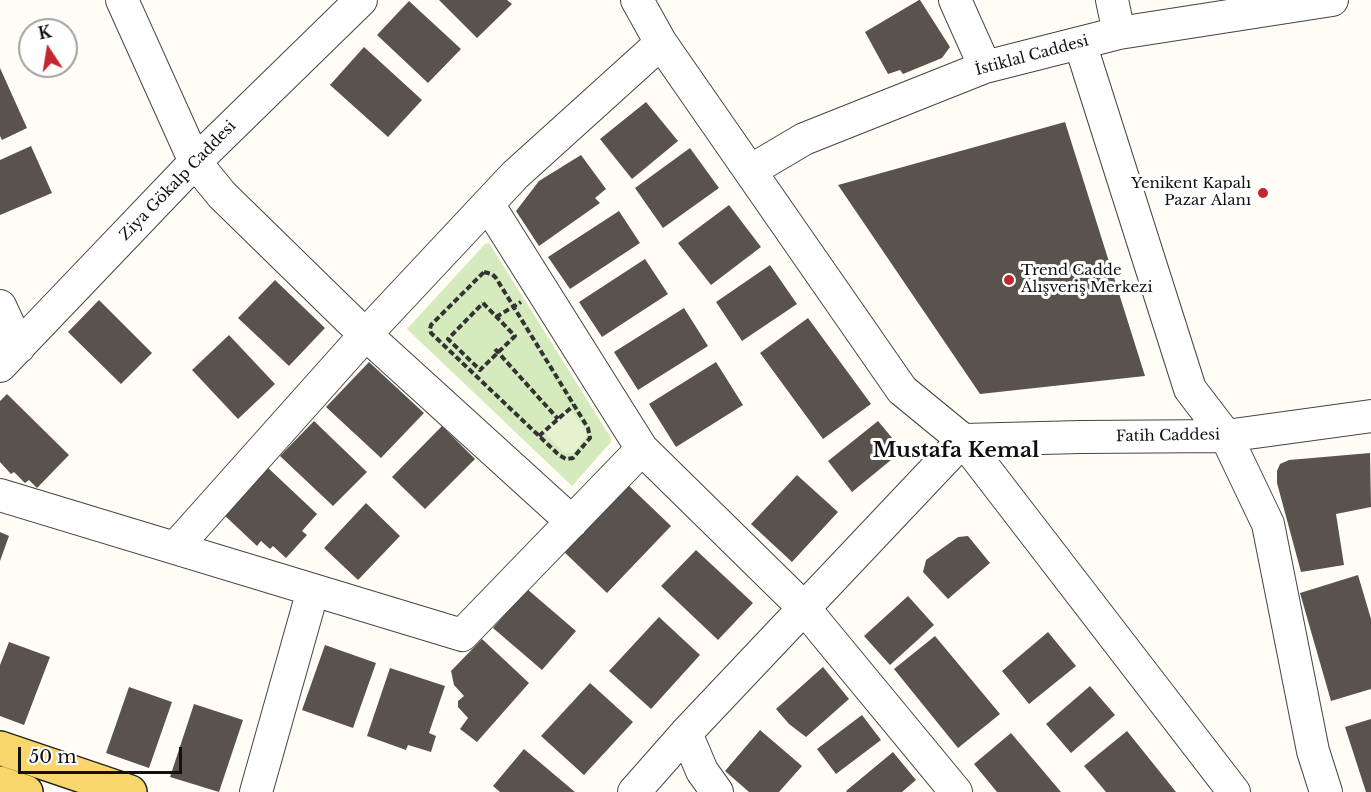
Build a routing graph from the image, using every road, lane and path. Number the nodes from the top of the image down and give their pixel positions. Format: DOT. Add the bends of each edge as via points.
graph roads {
  1 [pos="122,0"];
  2 [pos="361,0"];
  3 [pos="637,0"];
  4 [pos="955,0"];
  5 [pos="1112,0"];
  6 [pos="1332,0"];
  7 [pos="1119,33"];
  8 [pos="662,43"];
  9 [pos="1080,43"];
  10 [pos="985,67"];
  11 [pos="195,162"];
  12 [pos="750,171"];
  13 [pos="488,204"];
  14 [pos="0,306"];
  15 [pos="366,334"];
  16 [pos="497,350"];
  17 [pos="9,357"];
  18 [pos="574,405"];
  19 [pos="1371,416"];
  20 [pos="558,419"];
  21 [pos="539,436"];
  22 [pos="1226,436"];
  23 [pos="963,440"];
  24 [pos="642,449"];
  25 [pos="0,495"];
  26 [pos="572,522"];
  27 [pos="175,548"];
  28 [pos="313,590"];
  29 [pos="804,608"];
  30 [pos="686,733"];
  31 [pos="0,748"];
  32 [pos="0,783"];
  33 [pos="26,792"];
  34 [pos="130,792"];
  35 [pos="256,792"];
  36 [pos="634,792"];
  37 [pos="717,792"];
  38 [pos="956,792"];
  39 [pos="1234,792"];
  40 [pos="1326,792"];
  1 -- 11 [label="street"];
  2 -- 11 [label="street, Ziya Gökalp Caddesi"];
  3 -- 8 [label="street"];
  4 -- 10 [label="street"];
  5 -- 7 [label="street"];
  6 -- 7 [label="street, İstiklal Caddesi"];
  7 -- 9 [label="street, İstiklal Caddesi"];
  8 -- 12 [label="street"];
  8 -- 13 [label="street"];
  9 -- 10 [label="street, İstiklal Caddesi"];
  9 -- 22 [label="street" via="1190,389"];
  10 -- 12 [label="street, İstiklal Caddesi" via="804,139"];
  11 -- 15 [label="street" via="222,195"];
  11 -- 17 [label="street, Ziya Gökalp Caddesi"];
  12 -- 23 [label="street" via="902,390"];
  13 -- 15 [label="street"];
  13 -- 24 [label="street"];
  14 -- 17 [label="street"];
  15 -- 26 [label="street"];
  15 -- 27 [label="street"];
  16 -- 16 [label="path" via="515,336 483,303 448,339 480,370"];
  16 -- 20 [label="path"];
  18 -- 20 [label="path"];
  18 -- 21 [label="path" via="590,438 573,458 559,455"];
  18 -- 21 [label="path" via="496,278 484,272 432,326 431,333"];
  19 -- 22 [label="street, Fatih Caddesi"];
  20 -- 21 [label="path"];
  22 -- 23 [label="street, Fatih Caddesi"];
  22 -- 40 [label="street" via="1269,524 1313,751"];
  23 -- 29 [label="street"];
  23 -- 39 [label="street"];
  24 -- 26 [label="street"];
  24 -- 29 [label="street"];
  25 -- 27 [label="street"];
  26 -- 28 [label="street" via="462,635"];
  27 -- 28 [label="street"];
  28 -- 35 [label="street"];
  29 -- 30 [label="street"];
  29 -- 38 [label="street"];
  30 -- 36 [label="street"];
  30 -- 37 [label="street" via="702,771"];
  31 -- 34 [label="main road"];
  32 -- 33 [label="main road"];
}
